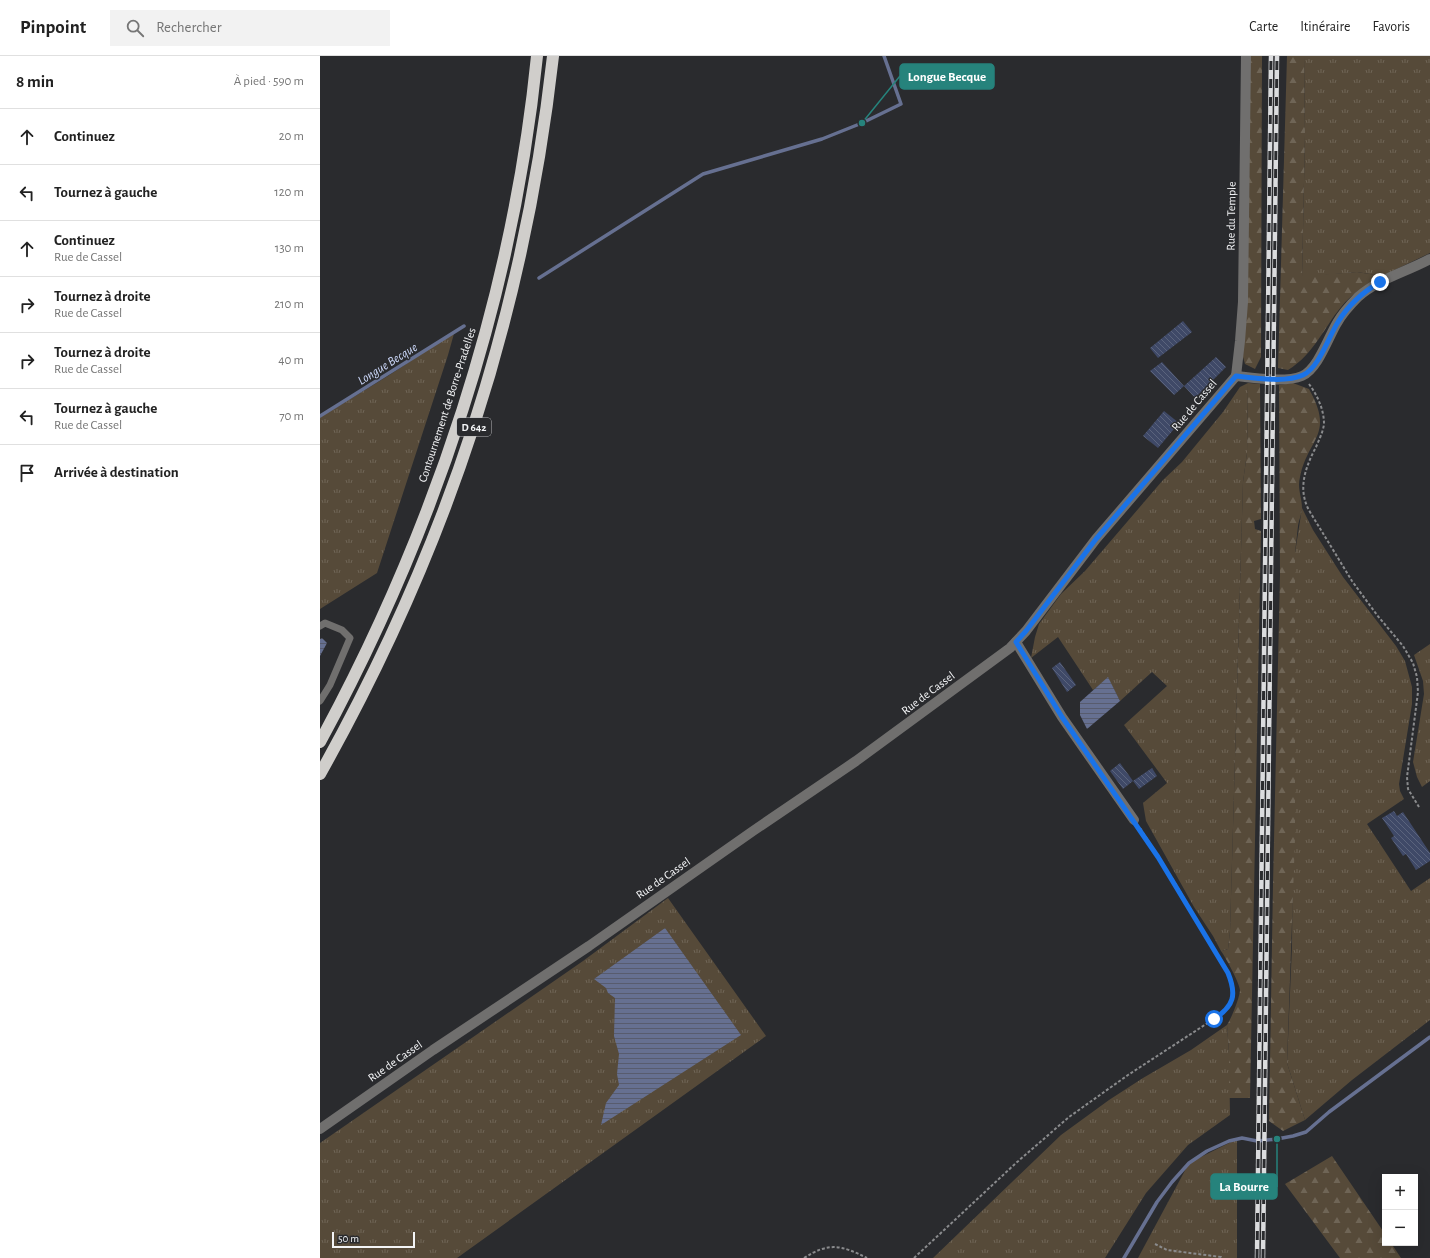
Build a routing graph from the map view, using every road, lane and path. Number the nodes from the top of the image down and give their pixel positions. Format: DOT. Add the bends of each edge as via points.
graph roads {
  1 [pos="537,56"];
  2 [pos="553,56"];
  3 [pos="1246,56"];
  4 [pos="1430,259"];
  5 [pos="1236,376"];
  6 [pos="1303,376"];
  7 [pos="320,626"];
  8 [pos="1016,642"];
  9 [pos="320,701"];
  10 [pos="320,742"];
  11 [pos="320,774"];
  12 [pos="1419,807"];
  13 [pos="1134,820"];
  14 [pos="320,1130"];
  15 [pos="1155,1244"];
  16 [pos="804,1258"];
  17 [pos="867,1258"];
  18 [pos="914,1258"];
  19 [pos="1221,1258"];
  1 -- 10 [label="highway, Contournement de Borre-Pradelles / D 642" via="525,147 509,232 489,317 465,400 433,497 398,584"];
  2 -- 11 [label="highway, D 642" via="541,151 520,258 497,350 468,447 398,622 366,689"];
  3 -- 5 [label="street, Rue du Temple" via="1242,302"];
  4 -- 6 [label="street" via="1380,282 1358,297 1337,322 1314,366"];
  5 -- 6 [label="street" via="1282,379"];
  5 -- 8 [label="street, Rue de Cassel" via="1096,539"];
  6 -- 12 [label="path" via="1316,394 1324,416 1322,432 1304,475 1302,488 1306,506 1352,581 1403,646 1415,670 1417,701 1407,777 1408,788"];
  7 -- 9 [label="lane" via="325,623 342,630 350,638 330,685"];
  8 -- 13 [label="street" via="1062,717"];
  8 -- 14 [label="street, Rue de Cassel" via="856,762 589,946 428,1053"];
  13 -- 18 [label="path" via="1228,973 1233,994 1231,1004 1220,1015 1069,1117"];
  15 -- 19 [label="path" via="1167,1250"];
  16 -- 17 [label="path" via="822,1248 833,1246"];
}
